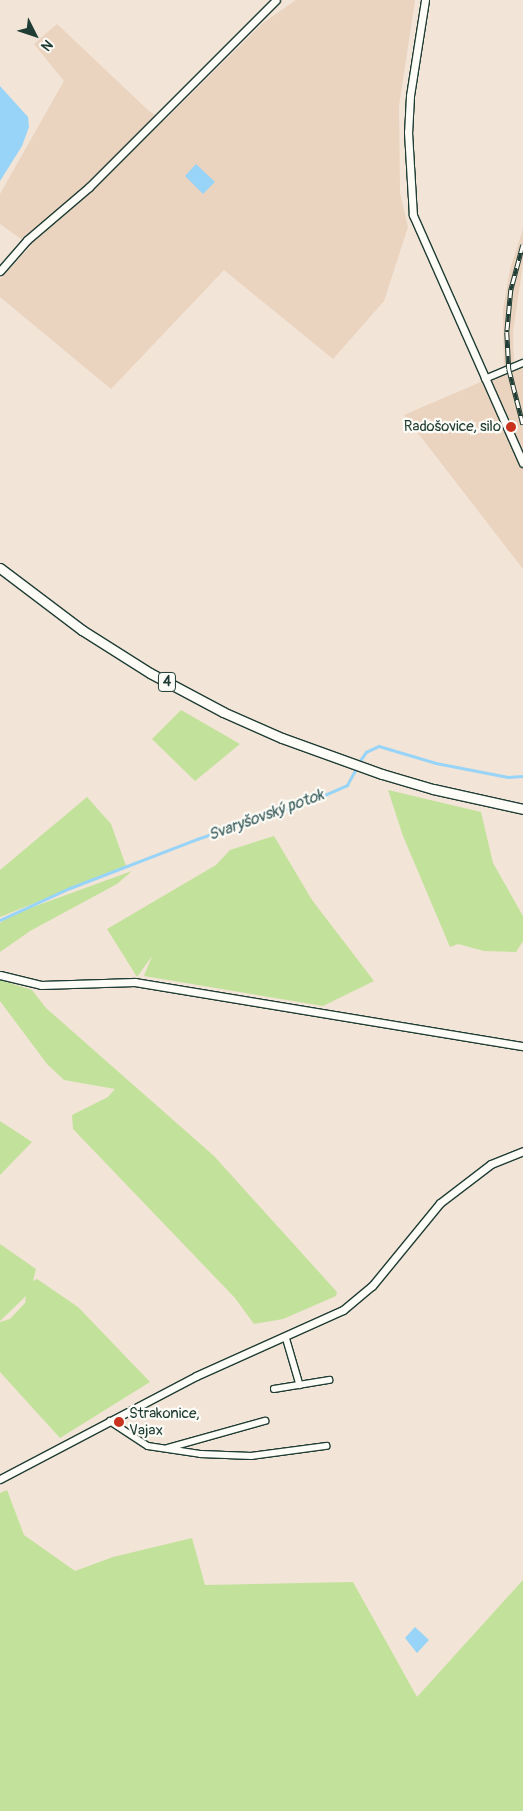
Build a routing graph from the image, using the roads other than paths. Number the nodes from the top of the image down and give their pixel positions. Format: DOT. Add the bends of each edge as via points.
graph roads {
  1 [pos="276,0"];
  2 [pos="425,0"];
  3 [pos="0,271"];
  4 [pos="523,363"];
  5 [pos="485,379"];
  6 [pos="523,463"];
  7 [pos="0,568"];
  8 [pos="523,809"];
  9 [pos="0,975"];
  10 [pos="523,1046"];
  11 [pos="523,1151"];
  12 [pos="286,1337"];
  13 [pos="329,1380"];
  14 [pos="300,1385"];
  15 [pos="274,1389"];
  16 [pos="110,1421"];
  17 [pos="265,1421"];
  18 [pos="326,1446"];
  19 [pos="166,1449"];
  20 [pos="0,1479"];
  1 -- 3 [label="street" via="89,187 28,240"];
  2 -- 5 [label="street" via="410,96 408,141 413,215"];
  4 -- 5 [label="street"];
  5 -- 6 [label="street"];
  7 -- 8 [label="main road, 4" via="82,630 150,673 231,715 366,769 433,790"];
  9 -- 10 [label="street" via="41,985 135,982"];
  11 -- 12 [label="street" via="491,1164 440,1203 372,1286 343,1310"];
  12 -- 14 [label="street"];
  12 -- 16 [label="street" via="196,1376"];
  13 -- 14 [label="street"];
  14 -- 15 [label="street"];
  16 -- 19 [label="street" via="137,1441"];
  16 -- 20 [label="street"];
  17 -- 19 [label="street"];
  18 -- 19 [label="street" via="251,1456"];
}
